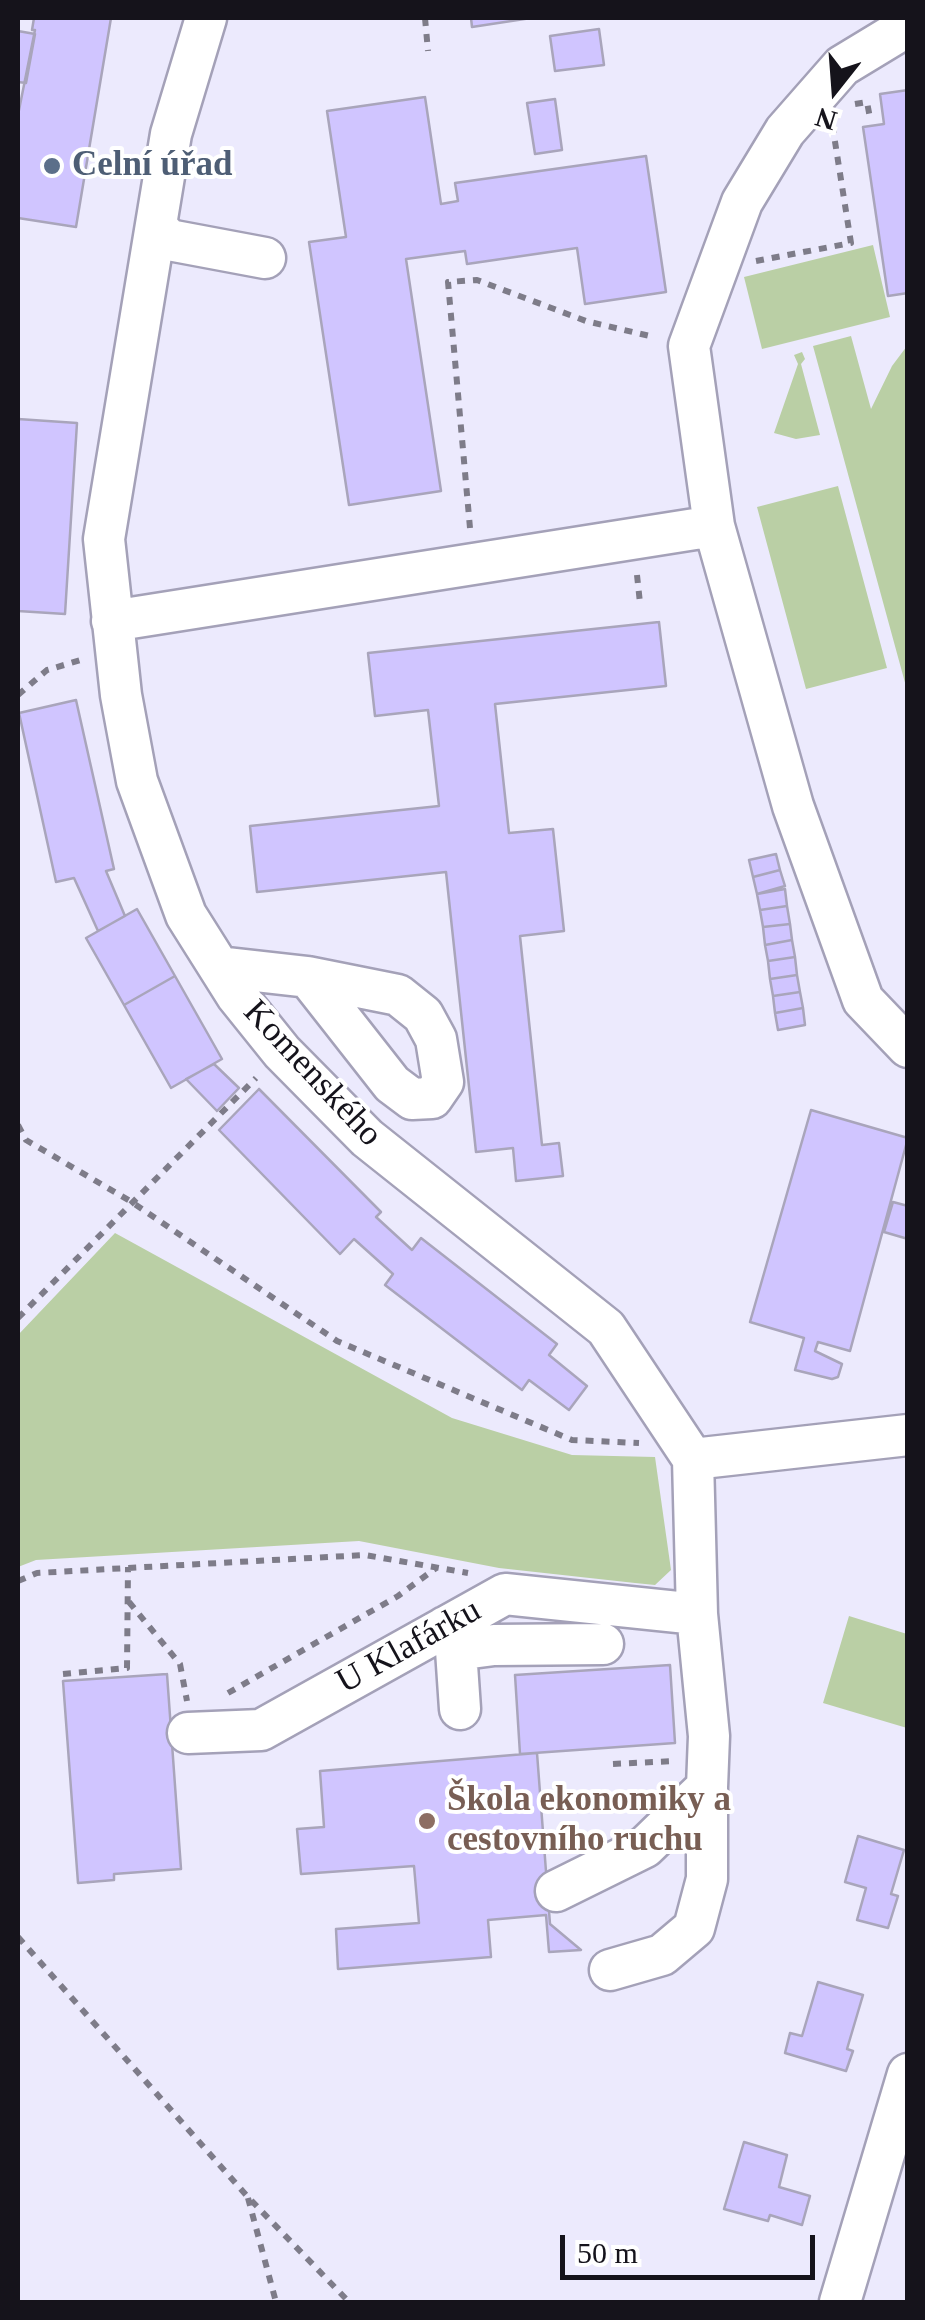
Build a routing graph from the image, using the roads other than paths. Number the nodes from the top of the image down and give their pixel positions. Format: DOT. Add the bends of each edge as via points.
graph roads {
  1 [pos="206,18"];
  2 [pos="908,26"];
  3 [pos="156,226"];
  4 [pos="265,258"];
  5 [pos="714,526"];
  6 [pos="112,622"];
  7 [pos="219,966"];
  8 [pos="308,977"];
  9 [pos="908,1046"];
  10 [pos="908,1436"];
  11 [pos="693,1459"];
  12 [pos="696,1614"];
  13 [pos="450,1638"];
  14 [pos="602,1644"];
  15 [pos="460,1709"];
  16 [pos="200,1714"];
  17 [pos="707,1787"];
  18 [pos="556,1891"];
  19 [pos="610,1970"];
  20 [pos="908,2074"];
  21 [pos="840,2302"];
  1 -- 3 [label="street, Komenského" via="171,134"];
  2 -- 5 [label="street" via="842,66 785,131 742,202 719,260 689,346"];
  3 -- 4 [label="street" via="169,240"];
  3 -- 6 [label="street, Komenského" via="104,539"];
  5 -- 6 [label="street"];
  5 -- 9 [label="street" via="792,806 863,1000"];
  6 -- 7 [label="street, Komenského" via="138,781 186,915"];
  7 -- 8 [label="street"];
  7 -- 11 [label="street, Komenského" via="282,1052 367,1138 606,1328"];
  10 -- 11 [label="street"];
  11 -- 12 [label="street"];
  12 -- 13 [label="street, U Klafárku" via="505,1594"];
  12 -- 17 [label="street" via="709,1736"];
  13 -- 14 [label="street"];
  13 -- 15 [label="street"];
  13 -- 16 [label="street, U Klafárku" via="261,1730"];
  17 -- 18 [label="street" via="645,1847"];
  17 -- 19 [label="street" via="707,1880 694,1928 662,1955"];
  20 -- 21 [label="street"];
}
